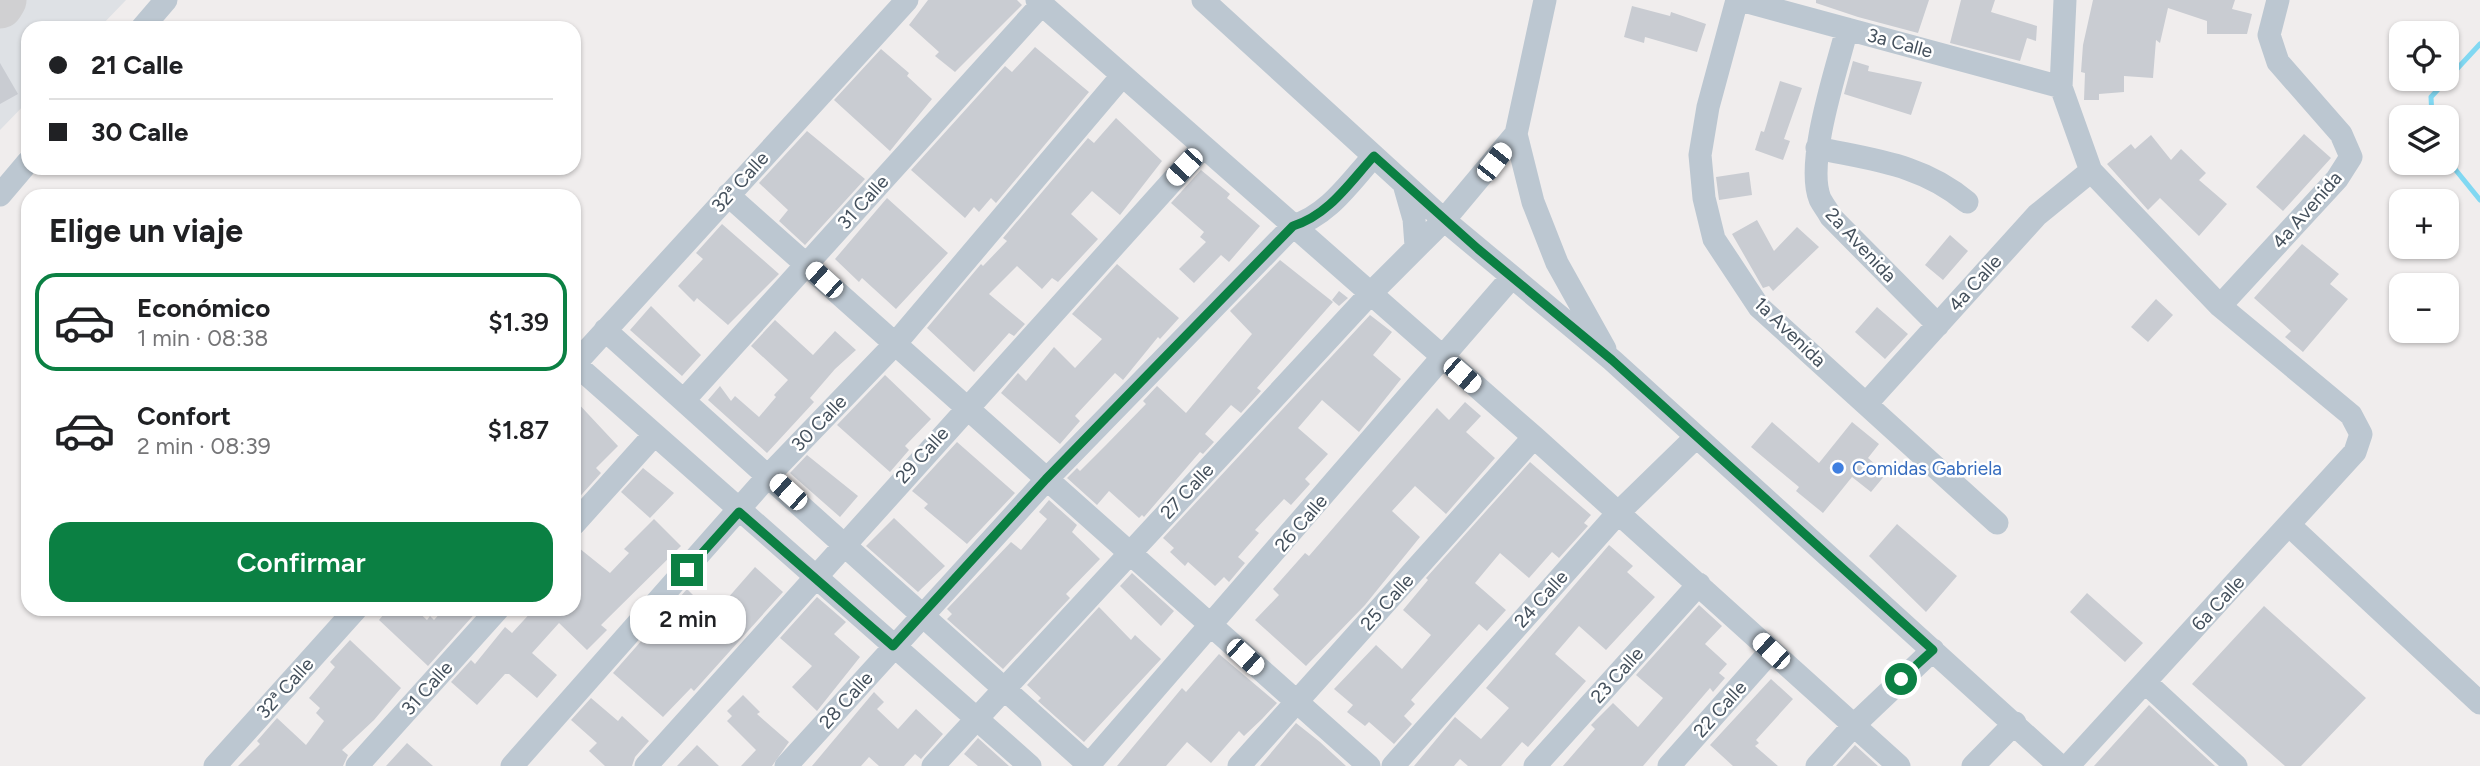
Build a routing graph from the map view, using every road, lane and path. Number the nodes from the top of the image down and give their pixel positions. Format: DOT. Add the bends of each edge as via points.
graph roads {
  1 [pos="166,0"];
  2 [pos="907,0"];
  3 [pos="1203,0"];
  4 [pos="1545,0"];
  5 [pos="1738,0"];
  6 [pos="2065,0"];
  7 [pos="2278,0"];
  8 [pos="1040,2"];
  9 [pos="148,21"];
  10 [pos="1847,29"];
  11 [pos="1122,76"];
  12 [pos="2061,87"];
  13 [pos="1516,134"];
  14 [pos="1202,148"];
  15 [pos="1817,148"];
  16 [pos="1374,156"];
  17 [pos="21,170"];
  18 [pos="2091,171"];
  19 [pos="1404,183"];
  20 [pos="0,195"];
  21 [pos="728,195"];
  22 [pos="1967,202"];
  23 [pos="1444,220"];
  24 [pos="1293,226"];
  25 [pos="1416,246"];
  26 [pos="806,264"];
  27 [pos="1511,278"];
  28 [pos="1370,294"];
  29 [pos="2220,306"];
  30 [pos="1938,325"];
  31 [pos="605,330"];
  32 [pos="895,344"];
  33 [pos="581,356"];
  34 [pos="1444,359"];
  35 [pos="1612,360"];
  36 [pos="581,370"];
  37 [pos="684,400"];
  38 [pos="1866,404"];
  39 [pos="966,406"];
  40 [pos="654,435"];
  41 [pos="1534,437"];
  42 [pos="1695,438"];
  43 [pos="769,475"];
  44 [pos="1046,479"];
  45 [pos="739,512"];
  46 [pos="1618,513"];
  47 [pos="581,516"];
  48 [pos="1997,523"];
  49 [pos="2290,525"];
  50 [pos="844,543"];
  51 [pos="1130,553"];
  52 [pos="813,577"];
  53 [pos="1699,584"];
  54 [pos="923,614"];
  55 [pos="350,616"];
  56 [pos="492,616"];
  57 [pos="1211,625"];
  58 [pos="893,646"];
  59 [pos="1933,650"];
  60 [pos="1771,651"];
  61 [pos="2145,682"];
  62 [pos="1005,687"];
  63 [pos="2480,703"];
  64 [pos="1297,704"];
  65 [pos="975,719"];
  66 [pos="2015,723"];
  67 [pos="1854,725"];
  68 [pos="215,766"];
  69 [pos="357,766"];
  70 [pos="512,766"];
  71 [pos="646,766"];
  72 [pos="786,766"];
  73 [pos="933,766"];
  74 [pos="1030,766"];
  75 [pos="1089,766"];
  76 [pos="1239,766"];
  77 [pos="1369,766"];
  78 [pos="1393,766"];
  79 [pos="1535,766"];
  80 [pos="1669,766"];
  81 [pos="1817,766"];
  82 [pos="1899,766"];
  83 [pos="1973,766"];
  84 [pos="2060,766"];
  85 [pos="2068,766"];
  86 [pos="2236,766"];
  1 -- 9 [label="street"];
  2 -- 21 [label="street, 32ª Calle"];
  3 -- 16 [label="street"];
  4 -- 13 [label="street"];
  5 -- 10 [label="street, 3a Calle"];
  5 -- 38 [label="street, 1a Avenida" via="1708,107 1700,155 1714,239 1759,307"];
  6 -- 12 [label="street"];
  7 -- 29 [label="street, 4a Avenida" via="2269,35 2278,62 2341,134 2351,157 2337,179"];
  8 -- 11 [label="street"];
  8 -- 26 [label="street, 31 Calle"];
  10 -- 12 [label="street, 3a Calle"];
  10 -- 15 [label="street, 2a Avenida"];
  11 -- 14 [label="street"];
  11 -- 32 [label="street, 30 Calle"];
  12 -- 18 [label="street"];
  13 -- 23 [label="street, 27 Calle"];
  13 -- 35 [label="street" via="1533,202 1557,263"];
  14 -- 24 [label="street"];
  14 -- 39 [label="street, 29 Calle"];
  15 -- 22 [label="street" via="1912,168 1944,182"];
  15 -- 30 [label="street, 2a Avenida" via="1819,198 1831,217"];
  16 -- 19 [label="street"];
  16 -- 24 [label="street, 28 Calle" via="1342,194 1318,214"];
  17 -- 20 [label="street"];
  18 -- 29 [label="street"];
  18 -- 30 [label="street, 4a Calle" via="2037,215"];
  19 -- 23 [label="street"];
  19 -- 25 [label="street"];
  21 -- 26 [label="street"];
  21 -- 31 [label="street, 32ª Calle"];
  23 -- 25 [label="street, 27 Calle"];
  23 -- 27 [label="street"];
  24 -- 28 [label="street"];
  24 -- 44 [label="street, 28 Calle"];
  25 -- 28 [label="street, 27 Calle"];
  26 -- 32 [label="street"];
  26 -- 37 [label="street, 31 Calle"];
  27 -- 34 [label="street, 26 Calle"];
  27 -- 35 [label="street"];
  28 -- 34 [label="street"];
  28 -- 51 [label="street, 27 Calle"];
  29 -- 49 [label="street, 6a Calle" via="2351,415 2361,435 2355,452"];
  30 -- 38 [label="street, 4a Calle"];
  31 -- 33 [label="street, 32ª Calle"];
  31 -- 37 [label="street"];
  32 -- 39 [label="street"];
  32 -- 43 [label="street, 30 Calle"];
  34 -- 41 [label="street"];
  34 -- 57 [label="street, 26 Calle"];
  35 -- 42 [label="street"];
  36 -- 40 [label="street"];
  37 -- 43 [label="street"];
  38 -- 48 [label="street, 1a Avenida"];
  39 -- 44 [label="street"];
  39 -- 50 [label="street, 29 Calle"];
  40 -- 45 [label="street"];
  40 -- 47 [label="street"];
  41 -- 46 [label="street"];
  41 -- 64 [label="street, 25 Calle"];
  42 -- 46 [label="street, 24 Calle"];
  42 -- 59 [label="street"];
  43 -- 45 [label="street, 30 Calle"];
  43 -- 50 [label="street"];
  44 -- 51 [label="street"];
  44 -- 54 [label="street, 28 Calle"];
  45 -- 52 [label="street"];
  45 -- 70 [label="street, 30 Calle"];
  46 -- 53 [label="street"];
  46 -- 78 [label="street, 24 Calle"];
  49 -- 61 [label="street, 6a Calle"];
  49 -- 63 [label="street"];
  50 -- 52 [label="street, 29 Calle"];
  50 -- 54 [label="street"];
  51 -- 57 [label="street"];
  51 -- 62 [label="street, 27 Calle"];
  52 -- 58 [label="street"];
  52 -- 71 [label="street, 29 Calle"];
  53 -- 60 [label="street"];
  53 -- 79 [label="street, 23 Calle"];
  54 -- 58 [label="street, 28 Calle"];
  54 -- 62 [label="street"];
  55 -- 68 [label="street, 32ª Calle"];
  56 -- 69 [label="street, 31 Calle"];
  57 -- 64 [label="street"];
  57 -- 75 [label="street, 26 Calle"];
  58 -- 65 [label="street"];
  58 -- 72 [label="street, 28 Calle"];
  59 -- 66 [label="street"];
  59 -- 67 [label="street"];
  60 -- 67 [label="street"];
  60 -- 80 [label="street, 22 Calle"];
  61 -- 85 [label="street, 6a Calle"];
  61 -- 86 [label="street"];
  62 -- 65 [label="street, 27 Calle"];
  62 -- 75 [label="street"];
  64 -- 76 [label="street, 25 Calle"];
  64 -- 77 [label="street"];
  65 -- 73 [label="street, 27 Calle"];
  65 -- 74 [label="street"];
  66 -- 83 [label="street"];
  66 -- 84 [label="street"];
  67 -- 81 [label="street"];
  67 -- 82 [label="street"];
}
